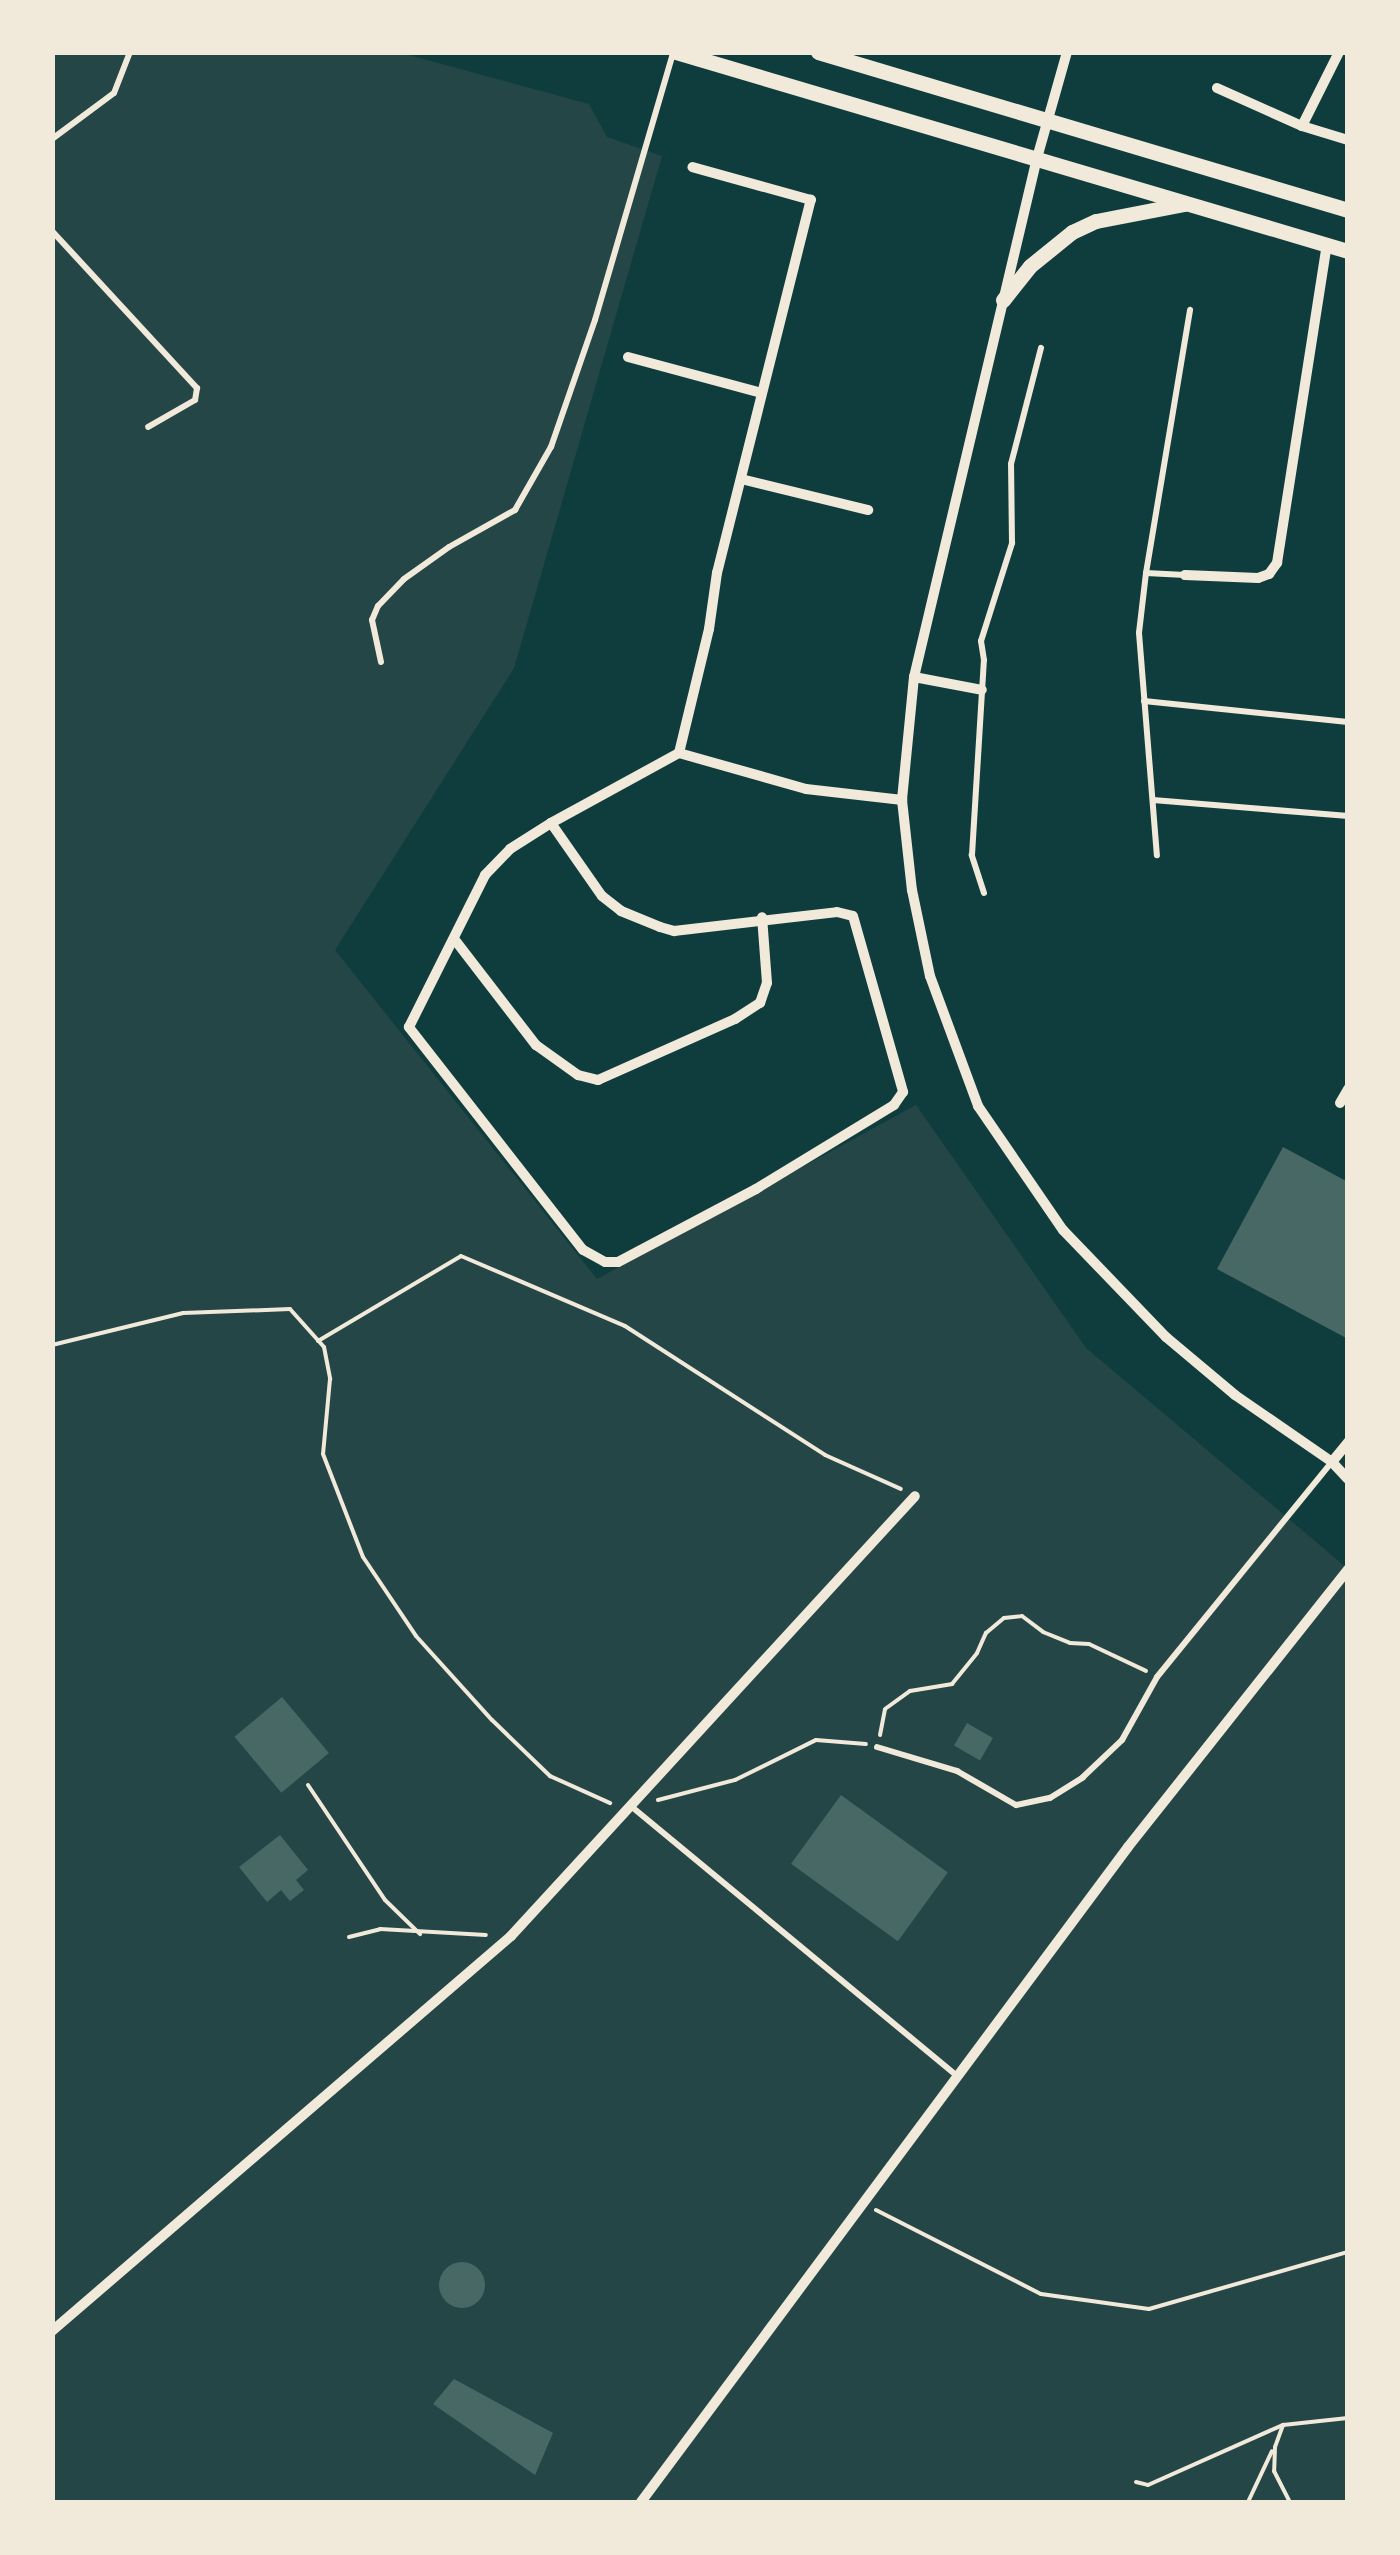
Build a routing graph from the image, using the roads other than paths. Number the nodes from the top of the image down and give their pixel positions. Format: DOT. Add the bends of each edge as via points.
graph roads {
  1 [pos="130,52"];
  2 [pos="674,52"];
  3 [pos="818,52"];
  4 [pos="1068,52"];
  5 [pos="1339,52"];
  6 [pos="1217,88"];
  7 [pos="1048,119"];
  8 [pos="1302,126"];
  9 [pos="52,139"];
  10 [pos="1348,140"];
  11 [pos="1037,158"];
  12 [pos="692,167"];
  13 [pos="1188,203"];
  14 [pos="1348,210"];
  15 [pos="52,231"];
  16 [pos="1327,245"];
  17 [pos="1348,251"];
  18 [pos="1003,300"];
  19 [pos="1190,310"];
  20 [pos="1041,348"];
  21 [pos="628,358"];
  22 [pos="762,394"];
  23 [pos="148,427"];
  24 [pos="741,478"];
  25 [pos="868,510"];
  26 [pos="1146,573"];
  27 [pos="1185,575"];
  28 [pos="381,662"];
  29 [pos="914,677"];
  30 [pos="982,690"];
  31 [pos="1144,701"];
  32 [pos="1348,722"];
  33 [pos="679,753"];
  34 [pos="902,800"];
  35 [pos="1152,800"];
  36 [pos="1348,816"];
  37 [pos="551,823"];
  38 [pos="1157,855"];
  39 [pos="984,894"];
  40 [pos="762,918"];
  41 [pos="455,940"];
  42 [pos="1348,1090"];
  43 [pos="1340,1103"];
  44 [pos="1348,1442"];
  45 [pos="1332,1462"];
  46 [pos="1348,1479"];
  47 [pos="915,1496"];
  48 [pos="1348,1569"];
  49 [pos="877,1748"];
  50 [pos="632,1808"];
  51 [pos="958,2077"];
  52 [pos="52,2331"];
  53 [pos="641,2502"];
  1 -- 9 [label="lane" via="114,93"];
  2 -- 11 [label="street"];
  2 -- 28 [label="lane" via="552,447 515,510 404,579 378,606 372,620"];
  3 -- 7 [label="street"];
  4 -- 7 [label="street"];
  5 -- 8 [label="street"];
  6 -- 8 [label="street"];
  7 -- 11 [label="street"];
  7 -- 14 [label="street"];
  8 -- 10 [label="street"];
  11 -- 13 [label="street"];
  11 -- 18 [label="street"];
  12 -- 22 [label="street" via="811,200"];
  13 -- 16 [label="street"];
  13 -- 18 [label="street" via="1072,232 1030,266"];
  15 -- 23 [label="lane" via="198,388 195,400"];
  16 -- 17 [label="street"];
  16 -- 27 [label="street" via="1277,563 1258,578"];
  18 -- 29 [label="street"];
  19 -- 26 [label="lane"];
  20 -- 30 [label="lane" via="1010,464 1012,543 984,620"];
  21 -- 22 [label="street"];
  22 -- 24 [label="street"];
  24 -- 25 [label="street"];
  24 -- 33 [label="street"];
  26 -- 27 [label="lane"];
  26 -- 31 [label="lane" via="1139,633"];
  29 -- 30 [label="street"];
  29 -- 34 [label="street"];
  30 -- 39 [label="lane" via="972,856"];
  31 -- 32 [label="lane"];
  31 -- 35 [label="lane"];
  33 -- 34 [label="street" via="806,789"];
  33 -- 37 [label="street"];
  34 -- 45 [label="street" via="930,976 978,1106 1015,1164 1062,1230 1166,1338"];
  35 -- 36 [label="lane"];
  35 -- 38 [label="lane"];
  37 -- 40 [label="street" via="602,896 646,923 674,930"];
  37 -- 41 [label="street" via="485,875"];
  40 -- 41 [label="street" via="766,984 760,1002 598,1080 578,1075 536,1045"];
  40 -- 41 [label="street" via="853,916 900,1099 756,1189 618,1262 584,1250 412,1034 412,1018"];
  42 -- 43 [label="street"];
  44 -- 45 [label="street"];
  45 -- 46 [label="street"];
  45 -- 49 [label="lane" via="1157,1677 1122,1740 1050,1798 1016,1805 957,1771"];
  47 -- 50 [label="street"];
  48 -- 51 [label="street"];
  50 -- 51 [label="lane"];
  50 -- 52 [label="street" via="511,1936"];
  51 -- 53 [label="street"];
}
